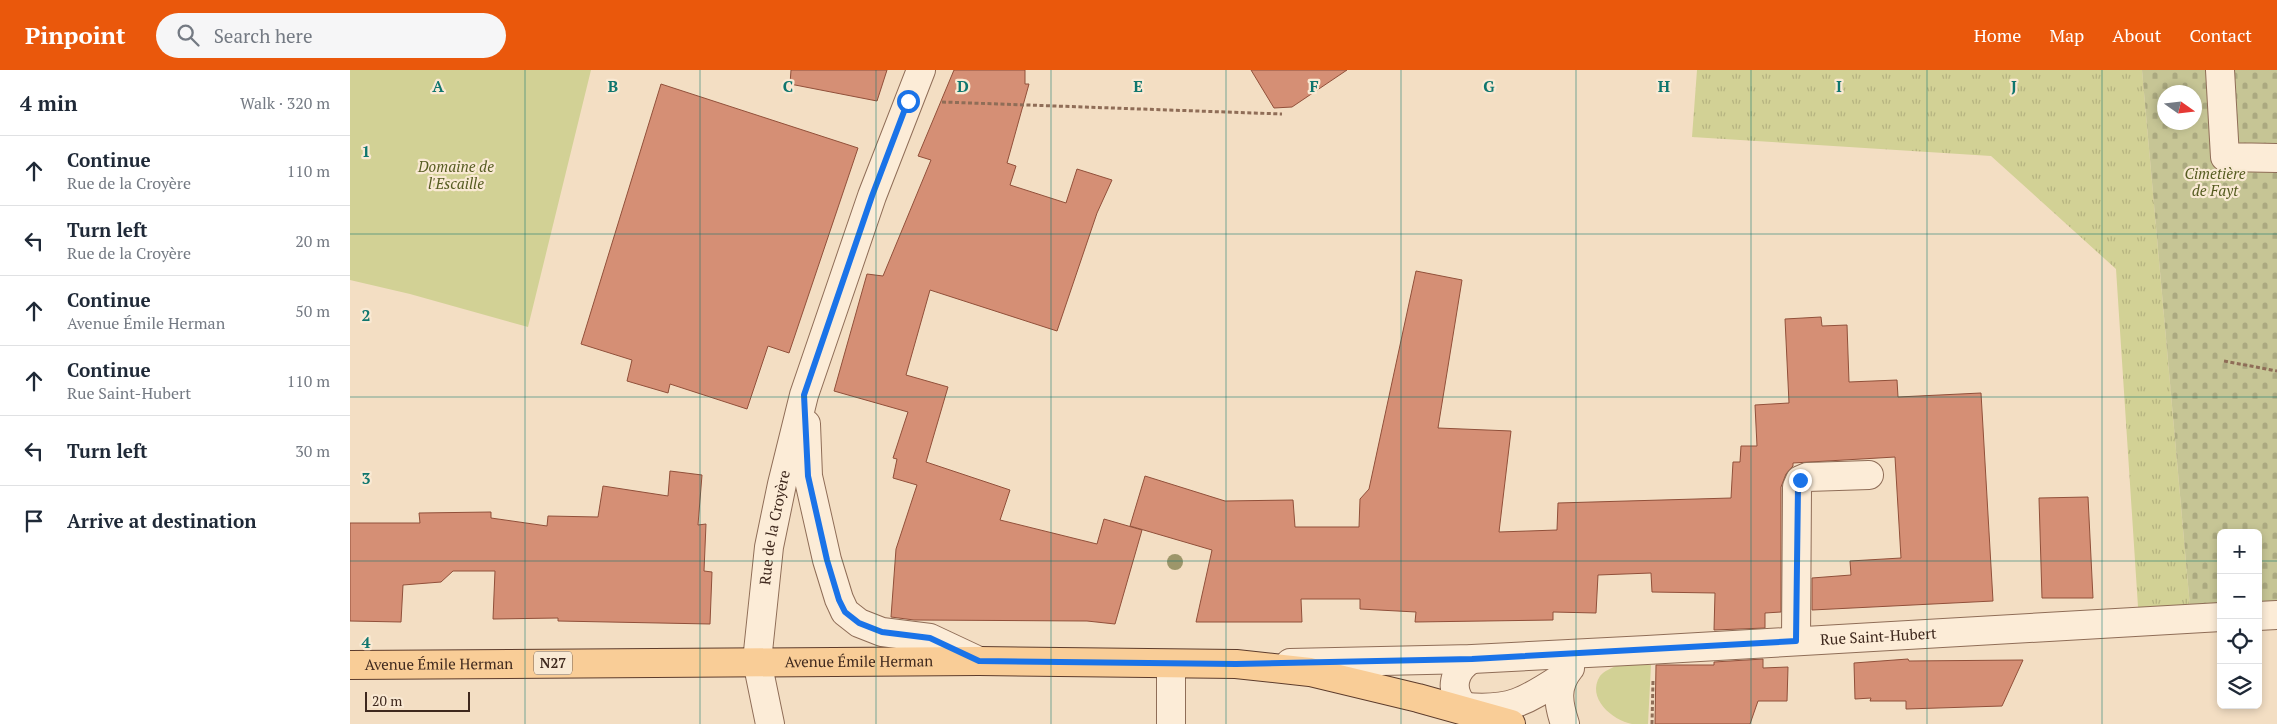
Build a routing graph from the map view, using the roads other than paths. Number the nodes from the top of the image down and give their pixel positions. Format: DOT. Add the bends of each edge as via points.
graph roads {
  1 [pos="921,70"];
  2 [pos="2220,70"];
  3 [pos="2277,158"];
  4 [pos="804,395"];
  5 [pos="1869,475"];
  6 [pos="2277,615"];
  7 [pos="2262,616"];
  8 [pos="2217,617"];
  9 [pos="1796,641"];
  10 [pos="1589,653"];
  11 [pos="1472,659"];
  12 [pos="979,661"];
  13 [pos="756,662"];
  14 [pos="1171,664"];
  15 [pos="1236,664"];
  16 [pos="350,665"];
  17 [pos="1564,676"];
  18 [pos="1473,711"];
  19 [pos="770,724"];
  20 [pos="1171,724"];
  21 [pos="1511,724"];
  22 [pos="1565,724"];
  1 -- 4 [label="street, Rue de la Croyère" via="872,196"];
  2 -- 3 [label="street" via="2226,157"];
  4 -- 12 [label="street, Rue de la Croyère" via="808,476 827,560 845,612 859,623 882,632 930,638"];
  4 -- 13 [label="street, Rue de la Croyère" via="769,547"];
  5 -- 9 [label="street" via="1800,480"];
  6 -- 7 [label="street"];
  8 -- 9 [label="street, Rue Saint-Hubert"];
  9 -- 10 [label="street, Rue Saint-Hubert"];
  10 -- 11 [label="street, Rue Saint-Hubert"];
  10 -- 17 [label="street"];
  11 -- 15 [label="street, Rue Saint-Hubert"];
  11 -- 18 [label="street" via="1462,664 1456,673 1454,686 1456,695"];
  12 -- 13 [label="main road, Avenue Émile Herman / N27"];
  12 -- 14 [label="main road, Avenue Émile Herman / N27"];
  13 -- 16 [label="main road, Avenue Émile Herman / N27"];
  13 -- 19 [label="street, Rue de la Croyère"];
  14 -- 15 [label="main road, Avenue Émile Herman / N27"];
  14 -- 20 [label="street"];
  15 -- 18 [label="main road, Avenue Émile Herman / N27" via="1310,672"];
  17 -- 18 [label="street" via="1516,705"];
  17 -- 22 [label="street" via="1558,693"];
  18 -- 21 [label="main road, Avenue Émile Herman / N27"];
}
